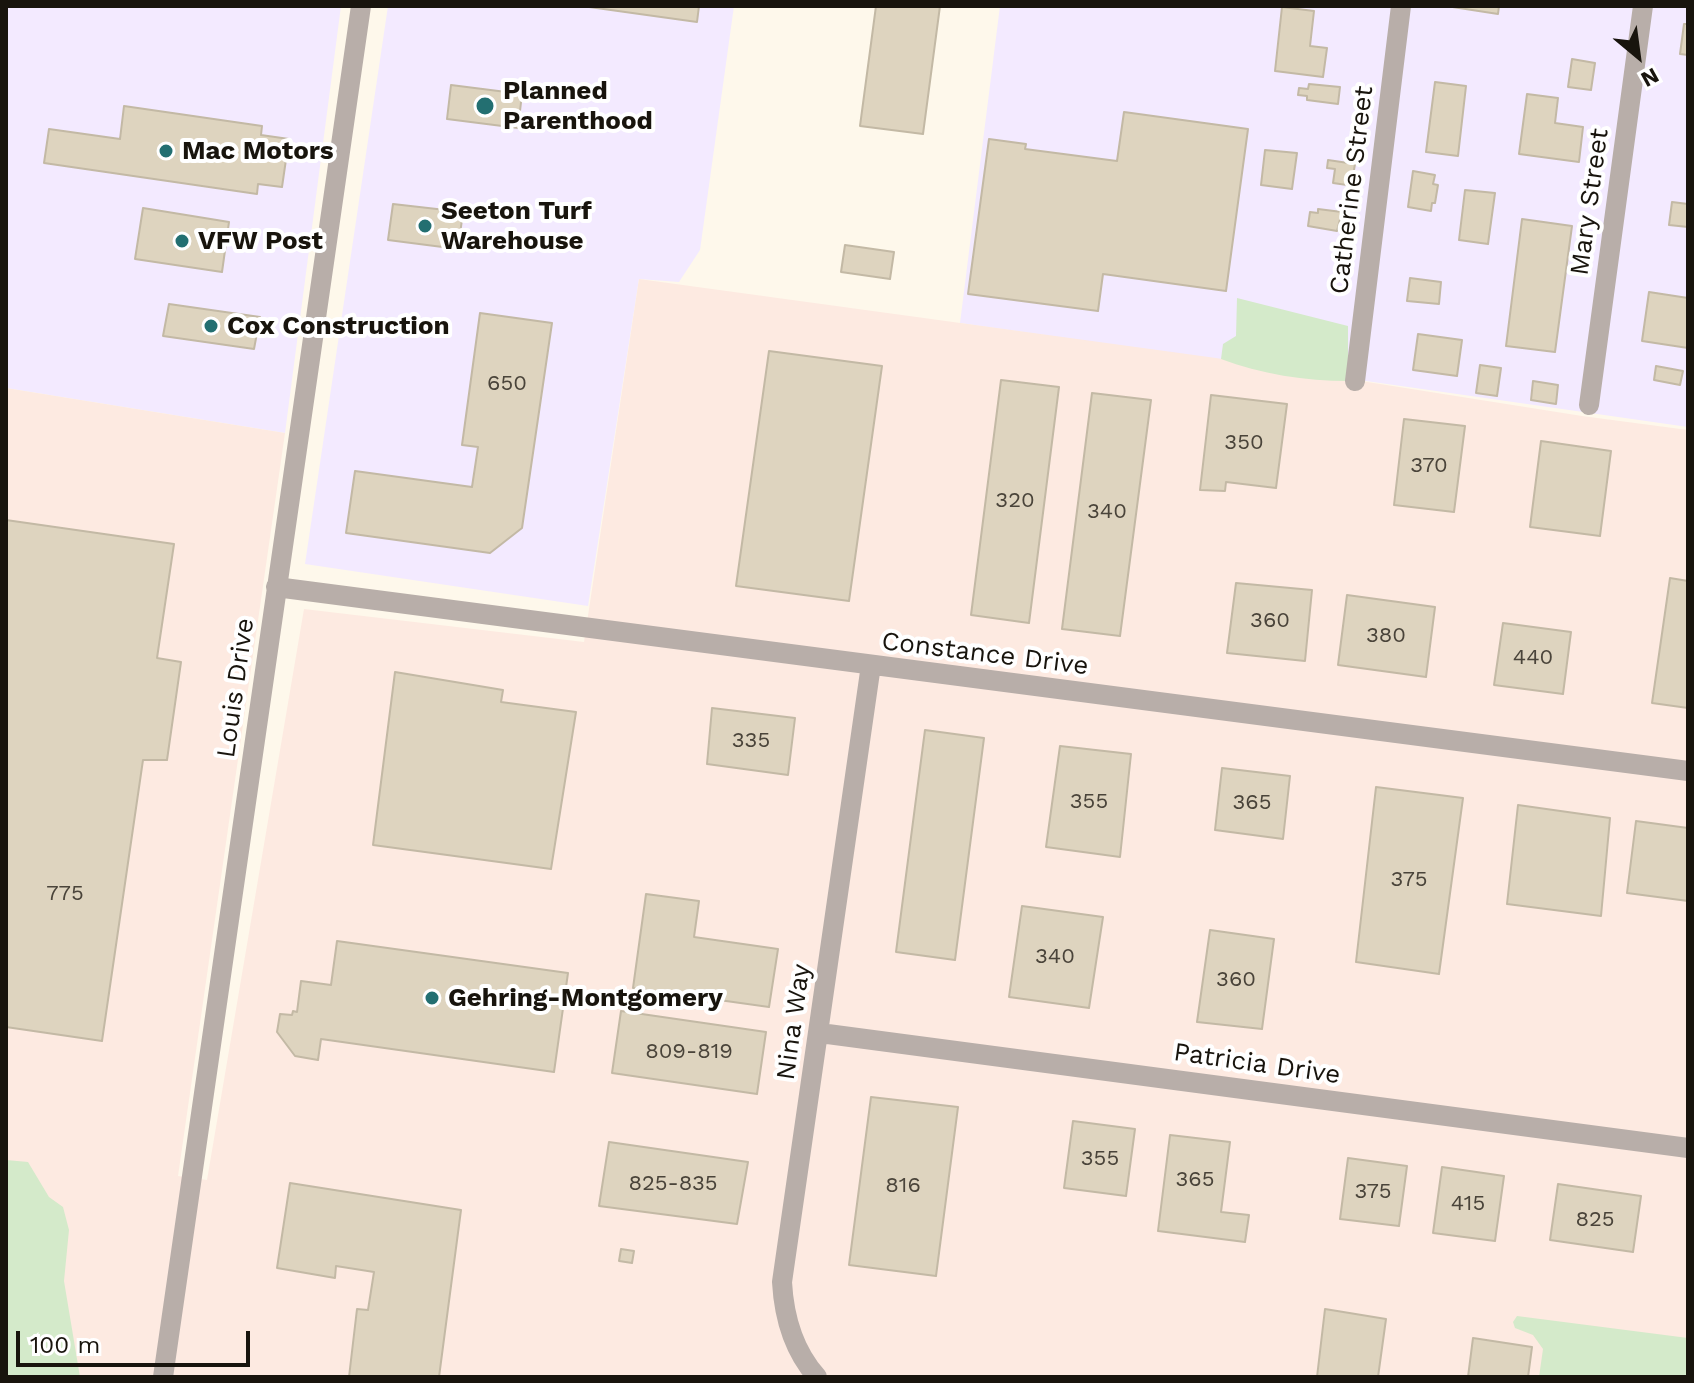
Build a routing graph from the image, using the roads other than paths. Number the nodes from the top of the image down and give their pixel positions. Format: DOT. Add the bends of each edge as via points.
graph roads {
  1 [pos="361,6"];
  2 [pos="1401,6"];
  3 [pos="1643,6"];
  4 [pos="1355,381"];
  5 [pos="1589,405"];
  6 [pos="276,587"];
  7 [pos="871,665"];
  8 [pos="1688,771"];
  9 [pos="820,1033"];
  10 [pos="1688,1148"];
  11 [pos="163,1377"];
  12 [pos="817,1377"];
  1 -- 6 [label="street, Louis Drive"];
  2 -- 4 [label="street, Catherine Street"];
  3 -- 5 [label="street, Mary Street"];
  6 -- 7 [label="street, Constance Drive"];
  6 -- 11 [label="street, Louis Drive"];
  7 -- 8 [label="street, Constance Drive"];
  7 -- 9 [label="street, Nina Way"];
  9 -- 10 [label="street, Patricia Drive"];
  9 -- 12 [label="street, Nina Way" via="782,1282 793,1340"];
}
